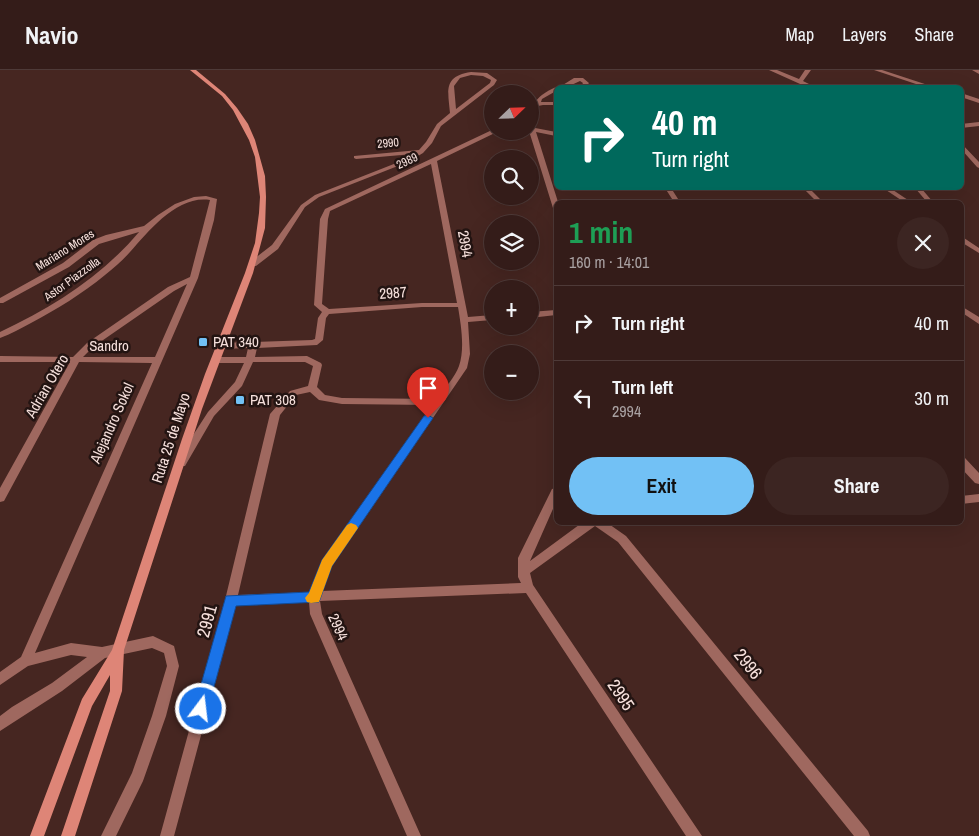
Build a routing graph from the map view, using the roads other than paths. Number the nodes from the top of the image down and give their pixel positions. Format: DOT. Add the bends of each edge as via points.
graph roads {
  1 [pos="193,70"];
  2 [pos="772,70"];
  3 [pos="808,70"];
  4 [pos="876,70"];
  5 [pos="975,70"];
  6 [pos="485,71"];
  7 [pos="979,72"];
  8 [pos="800,82"];
  9 [pos="565,85"];
  10 [pos="584,85"];
  11 [pos="808,85"];
  12 [pos="925,85"];
  13 [pos="554,90"];
  14 [pos="964,96"];
  15 [pos="539,100"];
  16 [pos="979,101"];
  17 [pos="554,102"];
  18 [pos="539,104"];
  19 [pos="453,113"];
  20 [pos="979,124"];
  21 [pos="964,126"];
  22 [pos="539,131"];
  23 [pos="554,134"];
  24 [pos="484,137"];
  25 [pos="534,140"];
  26 [pos="964,146"];
  27 [pos="964,148"];
  28 [pos="423,150"];
  29 [pos="979,152"];
  30 [pos="356,157"];
  31 [pos="434,161"];
  32 [pos="979,166"];
  33 [pos="808,190"];
  34 [pos="889,190"];
  35 [pos="920,190"];
  36 [pos="818,200"];
  37 [pos="905,200"];
  38 [pos="928,200"];
  39 [pos="554,202"];
  40 [pos="146,228"];
  41 [pos="964,240"];
  42 [pos="979,251"];
  43 [pos="253,264"];
  44 [pos="194,278"];
  45 [pos="0,301"];
  46 [pos="461,306"];
  47 [pos="964,310"];
  48 [pos="327,312"];
  49 [pos="554,313"];
  50 [pos="539,314"];
  51 [pos="484,319"];
  52 [pos="464,320"];
  53 [pos="979,321"];
  54 [pos="0,335"];
  55 [pos="220,346"];
  56 [pos="253,346"];
  57 [pos="0,359"];
  58 [pos="76,359"];
  59 [pos="157,360"];
  60 [pos="215,360"];
  61 [pos="249,360"];
  62 [pos="312,388"];
  63 [pos="439,402"];
  64 [pos="964,464"];
  65 [pos="178,468"];
  66 [pos="979,480"];
  67 [pos="554,497"];
  68 [pos="0,498"];
  69 [pos="979,498"];
  70 [pos="964,500"];
  71 [pos="588,525"];
  72 [pos="602,525"];
  73 [pos="524,571"];
  74 [pos="529,588"];
  75 [pos="314,598"];
  76 [pos="230,600"];
  77 [pos="118,650"];
  78 [pos="102,653"];
  79 [pos="25,661"];
  80 [pos="0,679"];
  81 [pos="0,724"];
  82 [pos="37,836"];
  83 [pos="68,836"];
  84 [pos="108,836"];
  85 [pos="167,836"];
  86 [pos="414,836"];
  87 [pos="695,836"];
  88 [pos="863,836"];
  1 -- 43 [label="main road, Ruta 25 de Mayo" via="230,100 246,123 258,157 263,196 262,226"];
  2 -- 8 [label="street"];
  3 -- 8 [label="street"];
  4 -- 12 [label="street"];
  5 -- 7 [label="street"];
  6 -- 19 [label="street" via="492,76 492,84"];
  6 -- 19 [label="street" via="454,80 451,85"];
  8 -- 11 [label="street"];
  9 -- 10 [label="street" via="581,80"];
  13 -- 15 [label="street"];
  14 -- 16 [label="street"];
  17 -- 18 [label="street"];
  19 -- 28 [label="street" via="439,125"];
  20 -- 21 [label="street"];
  22 -- 23 [label="street"];
  24 -- 31 [label="street, 2989"];
  25 -- 39 [label="street"];
  26 -- 29 [label="street"];
  27 -- 32 [label="street"];
  28 -- 30 [label="street, 2990"];
  28 -- 43 [label="street" via="406,161 317,196 303,206 275,248"];
  31 -- 46 [label="street, 2994"];
  31 -- 48 [label="street, 2989" via="327,210 318,306"];
  33 -- 36 [label="street"];
  34 -- 37 [label="street"];
  35 -- 38 [label="street"];
  40 -- 44 [label="street, Alejandro Sokol" via="177,206 196,199 214,199"];
  40 -- 45 [label="street, Mariano Mores" via="96,242 66,265"];
  40 -- 54 [label="street, Astor Piazzolla" via="129,250 89,284 64,302"];
  41 -- 42 [label="street"];
  43 -- 55 [label="main road, Ruta 25 de Mayo"];
  44 -- 58 [label="street, Adrian Otero" via="90,345"];
  44 -- 59 [label="street, Alejandro Sokol"];
  46 -- 48 [label="street, 2987" via="422,305"];
  46 -- 52 [label="street, 2994"];
  47 -- 53 [label="street"];
  48 -- 56 [label="street" via="322,318 318,340 314,343"];
  49 -- 50 [label="street"];
  51 -- 52 [label="street"];
  52 -- 63 [label="street, 2994" via="466,354 463,368"];
  55 -- 56 [label="street"];
  55 -- 60 [label="main road, Ruta 25 de Mayo"];
  56 -- 61 [label="street"];
  57 -- 58 [label="street, Sandro"];
  58 -- 59 [label="street, Sandro"];
  58 -- 68 [label="street, Adrian Otero"];
  59 -- 79 [label="street, Alejandro Sokol"];
  60 -- 61 [label="street"];
  60 -- 65 [label="main road, Ruta 25 de Mayo"];
  61 -- 62 [label="street" via="295,358 313,361 318,365"];
  61 -- 65 [label="street" via="238,384 211,414"];
  62 -- 63 [label="street" via="322,398"];
  62 -- 76 [label="street, 2991" via="293,393 275,414"];
  63 -- 75 [label="street, 2994" via="327,564"];
  64 -- 66 [label="street"];
  65 -- 77 [label="main road, Ruta 25 de Mayo"];
  67 -- 73 [label="street, 2995" via="524,558"];
  69 -- 70 [label="street"];
  71 -- 73 [label="street"];
  72 -- 88 [label="street, 2996" via="622,539"];
  73 -- 74 [label="street, 2995"];
  74 -- 75 [label="street"];
  74 -- 87 [label="street, 2995"];
  75 -- 76 [label="street"];
  75 -- 86 [label="street, 2994" via="316,614"];
  76 -- 85 [label="street, 2991"];
  77 -- 78 [label="street"];
  77 -- 82 [label="main road" via="86,703"];
  77 -- 83 [label="main road, Ruta 25 de Mayo" via="116,691"];
  77 -- 84 [label="street" via="153,642 170,650 174,666 138,776"];
  78 -- 79 [label="street" via="71,650"];
  78 -- 81 [label="street"];
  79 -- 80 [label="street"];
}
